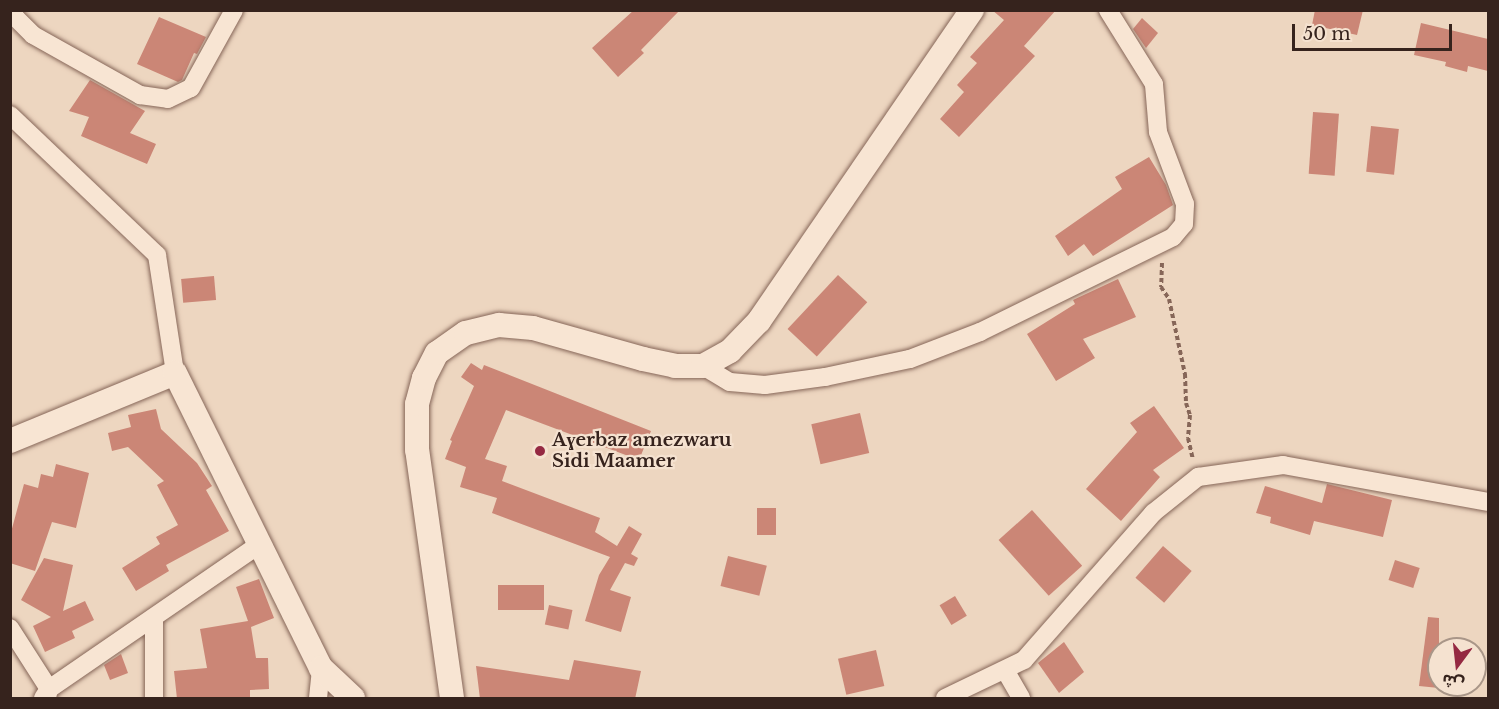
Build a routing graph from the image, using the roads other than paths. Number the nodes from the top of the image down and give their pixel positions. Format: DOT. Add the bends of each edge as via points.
graph roads {
  1 [pos="13,10"];
  2 [pos="234,10"];
  3 [pos="972,10"];
  4 [pos="1108,10"];
  5 [pos="10,115"];
  6 [pos="703,366"];
  7 [pos="175,373"];
  8 [pos="10,441"];
  9 [pos="1488,502"];
  10 [pos="260,544"];
  11 [pos="154,619"];
  12 [pos="10,628"];
  13 [pos="321,668"];
  14 [pos="1005,670"];
  15 [pos="46,695"];
  16 [pos="154,699"];
  17 [pos="318,699"];
  18 [pos="352,699"];
  19 [pos="452,699"];
  20 [pos="945,699"];
  21 [pos="1021,699"];
  1 -- 2 [label="street" via="33,35 140,95 168,99 191,88"];
  3 -- 6 [label="main road" via="759,321 730,351"];
  4 -- 6 [label="street" via="1154,84 1158,132 1185,204 1184,224 1173,237 980,332 910,359 765,385 730,382"];
  5 -- 7 [label="street" via="157,255"];
  6 -- 19 [label="main road" via="675,366 533,328 500,325 466,333 437,353 417,404 417,450"];
  7 -- 8 [label="main road"];
  7 -- 10 [label="main road"];
  9 -- 14 [label="street" via="1282,465 1198,477 1153,513 1024,660"];
  10 -- 11 [label="street"];
  10 -- 13 [label="main road"];
  11 -- 15 [label="street"];
  11 -- 16 [label="street"];
  12 -- 15 [label="street"];
  13 -- 17 [label="street"];
  13 -- 18 [label="main road"];
  14 -- 20 [label="street"];
  14 -- 21 [label="street"];
}
